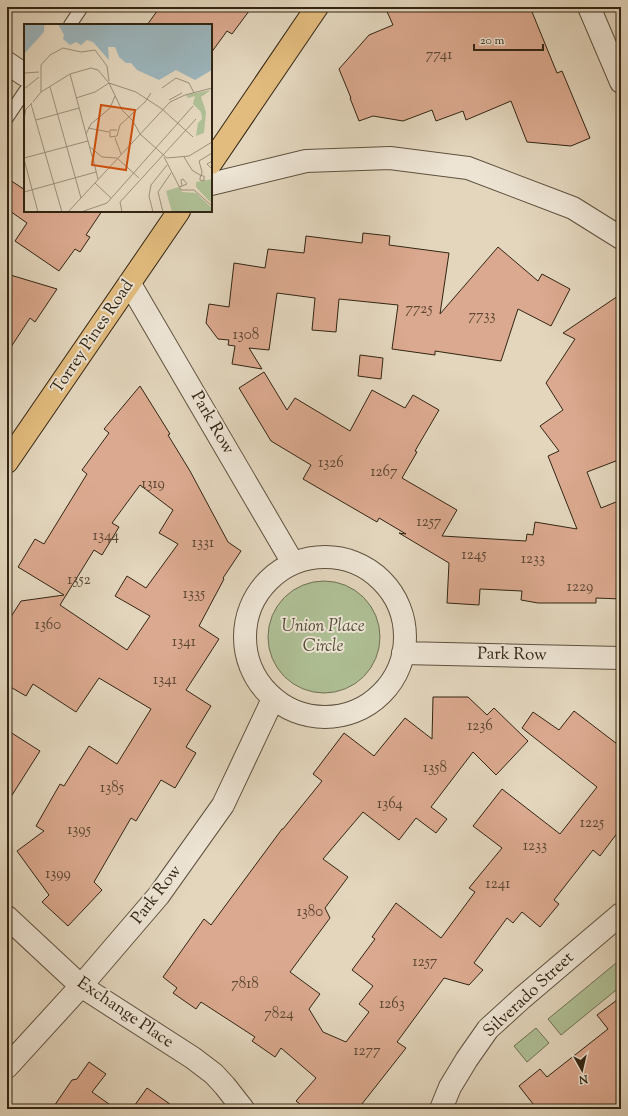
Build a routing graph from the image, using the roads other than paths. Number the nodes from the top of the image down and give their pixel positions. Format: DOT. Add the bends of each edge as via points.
graph roads {
  1 [pos="82,7"];
  2 [pos="317,7"];
  3 [pos="589,7"];
  4 [pos="71,24"];
  5 [pos="7,63"];
  6 [pos="24,73"];
  7 [pos="621,82"];
  8 [pos="24,92"];
  9 [pos="7,118"];
  10 [pos="212,162"];
  11 [pos="212,184"];
  12 [pos="178,212"];
  13 [pos="621,238"];
  14 [pos="130,284"];
  15 [pos="7,462"];
  16 [pos="293,563"];
  17 [pos="403,653"];
  18 [pos="621,658"];
  19 [pos="274,699"];
  20 [pos="621,914"];
  21 [pos="7,917"];
  22 [pos="81,986"];
  23 [pos="7,1067"];
  24 [pos="243,1109"];
  25 [pos="441,1109"];
  1 -- 4 [label="lane"];
  2 -- 10 [label="main road"];
  3 -- 7 [label="street"];
  5 -- 6 [label="street"];
  8 -- 9 [label="lane"];
  11 -- 13 [label="street" via="306,160 390,158 468,168 573,208"];
  12 -- 14 [label="main road, Torrey Pines Road"];
  14 -- 15 [label="main road, Torrey Pines Road"];
  14 -- 16 [label="street, Park Row"];
  16 -- 17 [label="street" via="317,557 342,558 370,569 385,583 398,604 405,628"];
  16 -- 19 [label="street" via="270,578 253,600 245,626 246,653 255,678"];
  17 -- 18 [label="street, Park Row"];
  17 -- 19 [label="street" via="393,679 375,699 351,712 324,717 311,715 297,712"];
  19 -- 22 [label="street, Park Row" via="223,806 159,895"];
  20 -- 25 [label="street, Silverado Street" via="488,1029 466,1059"];
  21 -- 22 [label="street, Exchange Place"];
  22 -- 23 [label="street, Park Row"];
  22 -- 24 [label="street, Exchange Place" via="193,1058 214,1074"];
}
